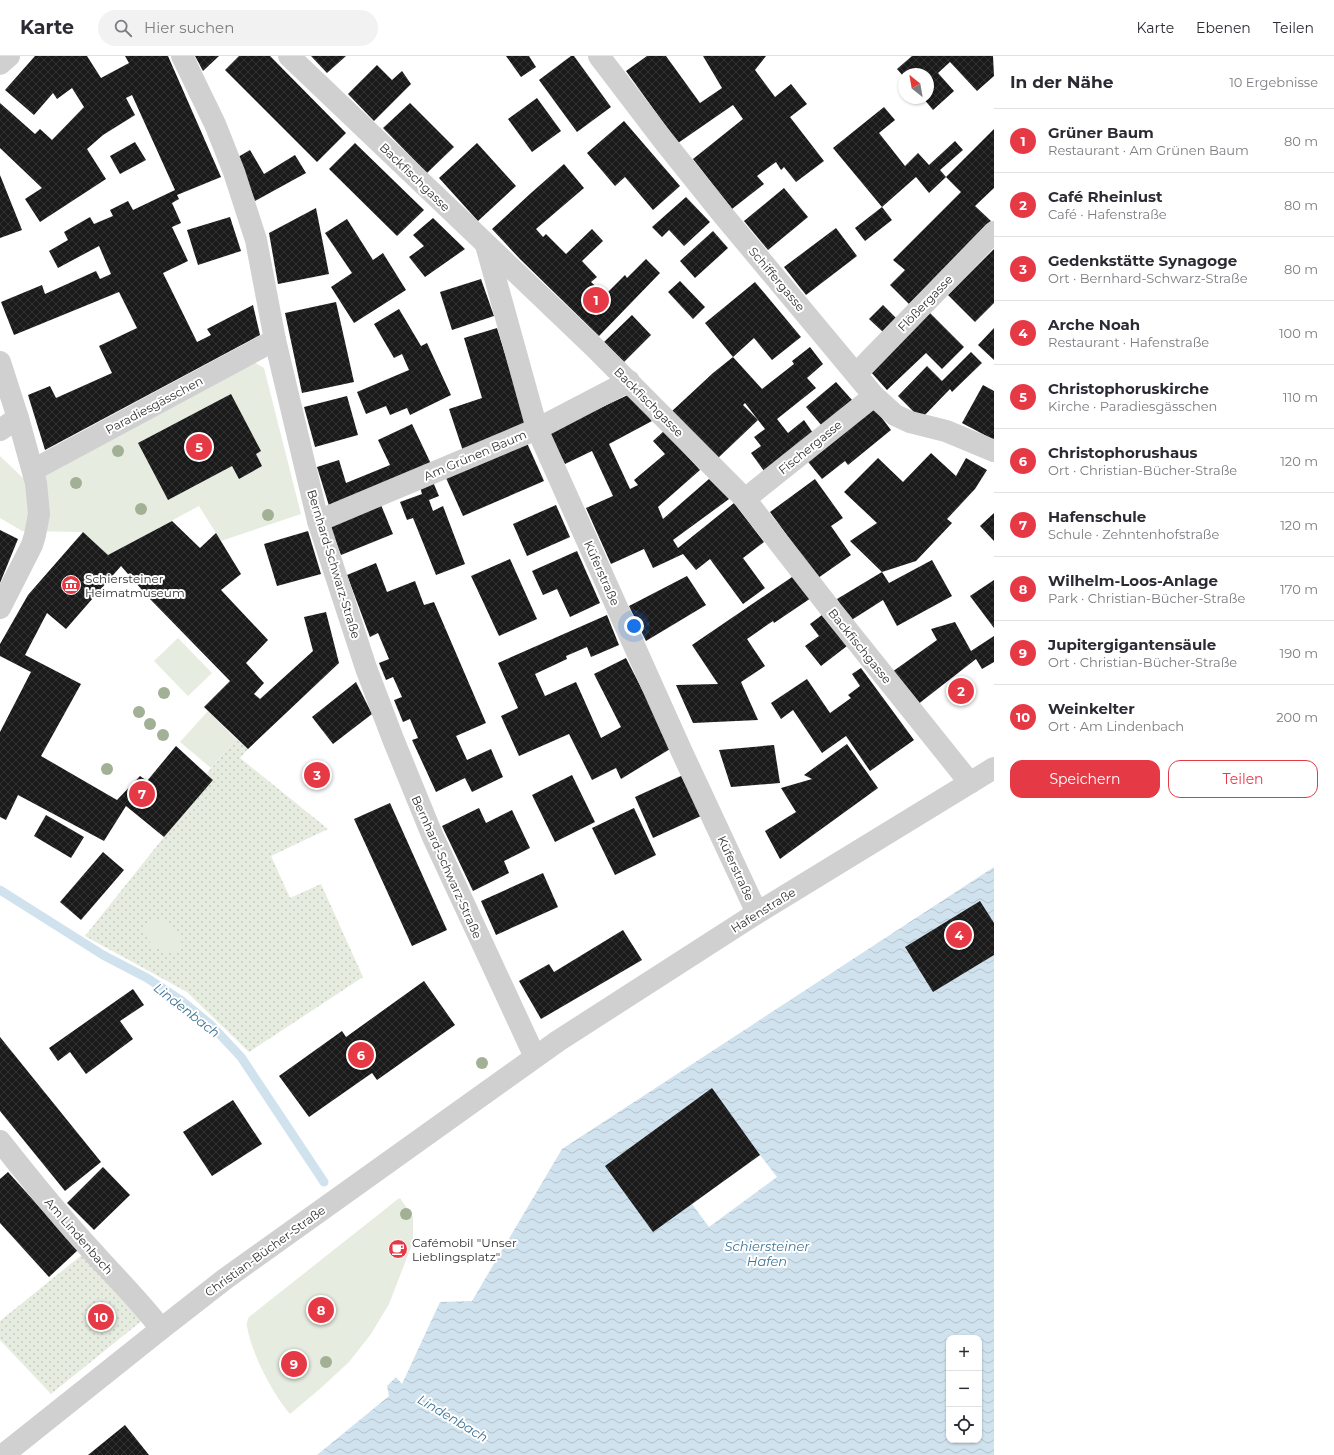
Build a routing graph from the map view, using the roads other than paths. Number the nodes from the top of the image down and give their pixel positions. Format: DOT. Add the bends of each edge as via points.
graph roads {
  1 [pos="9,56"];
  2 [pos="182,56"];
  3 [pos="289,56"];
  4 [pos="599,56"];
  5 [pos="0,64"];
  6 [pos="994,232"];
  7 [pos="486,245"];
  8 [pos="275,340"];
  9 [pos="0,362"];
  10 [pos="856,374"];
  11 [pos="629,381"];
  12 [pos="874,396"];
  13 [pos="18,418"];
  14 [pos="537,429"];
  15 [pos="0,430"];
  16 [pos="994,451"];
  17 [pos="33,470"];
  18 [pos="745,499"];
  19 [pos="318,521"];
  20 [pos="0,608"];
  21 [pos="994,768"];
  22 [pos="970,782"];
  23 [pos="757,913"];
  24 [pos="534,1057"];
  25 [pos="0,1141"];
  26 [pos="156,1322"];
  27 [pos="3,1455"];
  1 -- 5 [label="street"];
  2 -- 8 [label="street, Bernhard-Schwarz-Straße" via="215,124 246,206 256,240"];
  3 -- 7 [label="street, Backfischgasse"];
  4 -- 10 [label="street, Schiffergasse" via="724,216"];
  6 -- 10 [label="street, Flößergasse"];
  7 -- 11 [label="street, Backfischgasse"];
  7 -- 14 [label="street, Küferstraße"];
  8 -- 17 [label="street, Paradiesgässchen"];
  8 -- 19 [label="street, Bernhard-Schwarz-Straße"];
  9 -- 13 [label="street"];
  10 -- 12 [label="street, Schiffergasse"];
  11 -- 14 [label="street, Am Grünen Baum"];
  11 -- 18 [label="street, Backfischgasse"];
  12 -- 16 [label="street, Schiffergasse" via="895,416 946,430"];
  12 -- 18 [label="street, Fischergasse"];
  13 -- 15 [label="street"];
  13 -- 17 [label="street"];
  14 -- 19 [label="street, Am Grünen Baum"];
  14 -- 23 [label="street, Küferstraße"];
  17 -- 20 [label="street" via="39,514 35,535"];
  18 -- 22 [label="street, Backfischgasse" via="828,607"];
  19 -- 24 [label="street, Bernhard-Schwarz-Straße" via="366,668 395,746 433,837"];
  21 -- 22 [label="street, Hafenstraße"];
  22 -- 23 [label="street, Hafenstraße"];
  23 -- 24 [label="street, Hafenstraße"];
  24 -- 26 [label="street, Christian-Bücher-Straße" via="226,1279"];
  25 -- 26 [label="street, Am Lindenbach" via="91,1250"];
  26 -- 27 [label="street, Christian-Bücher-Straße"];
}
